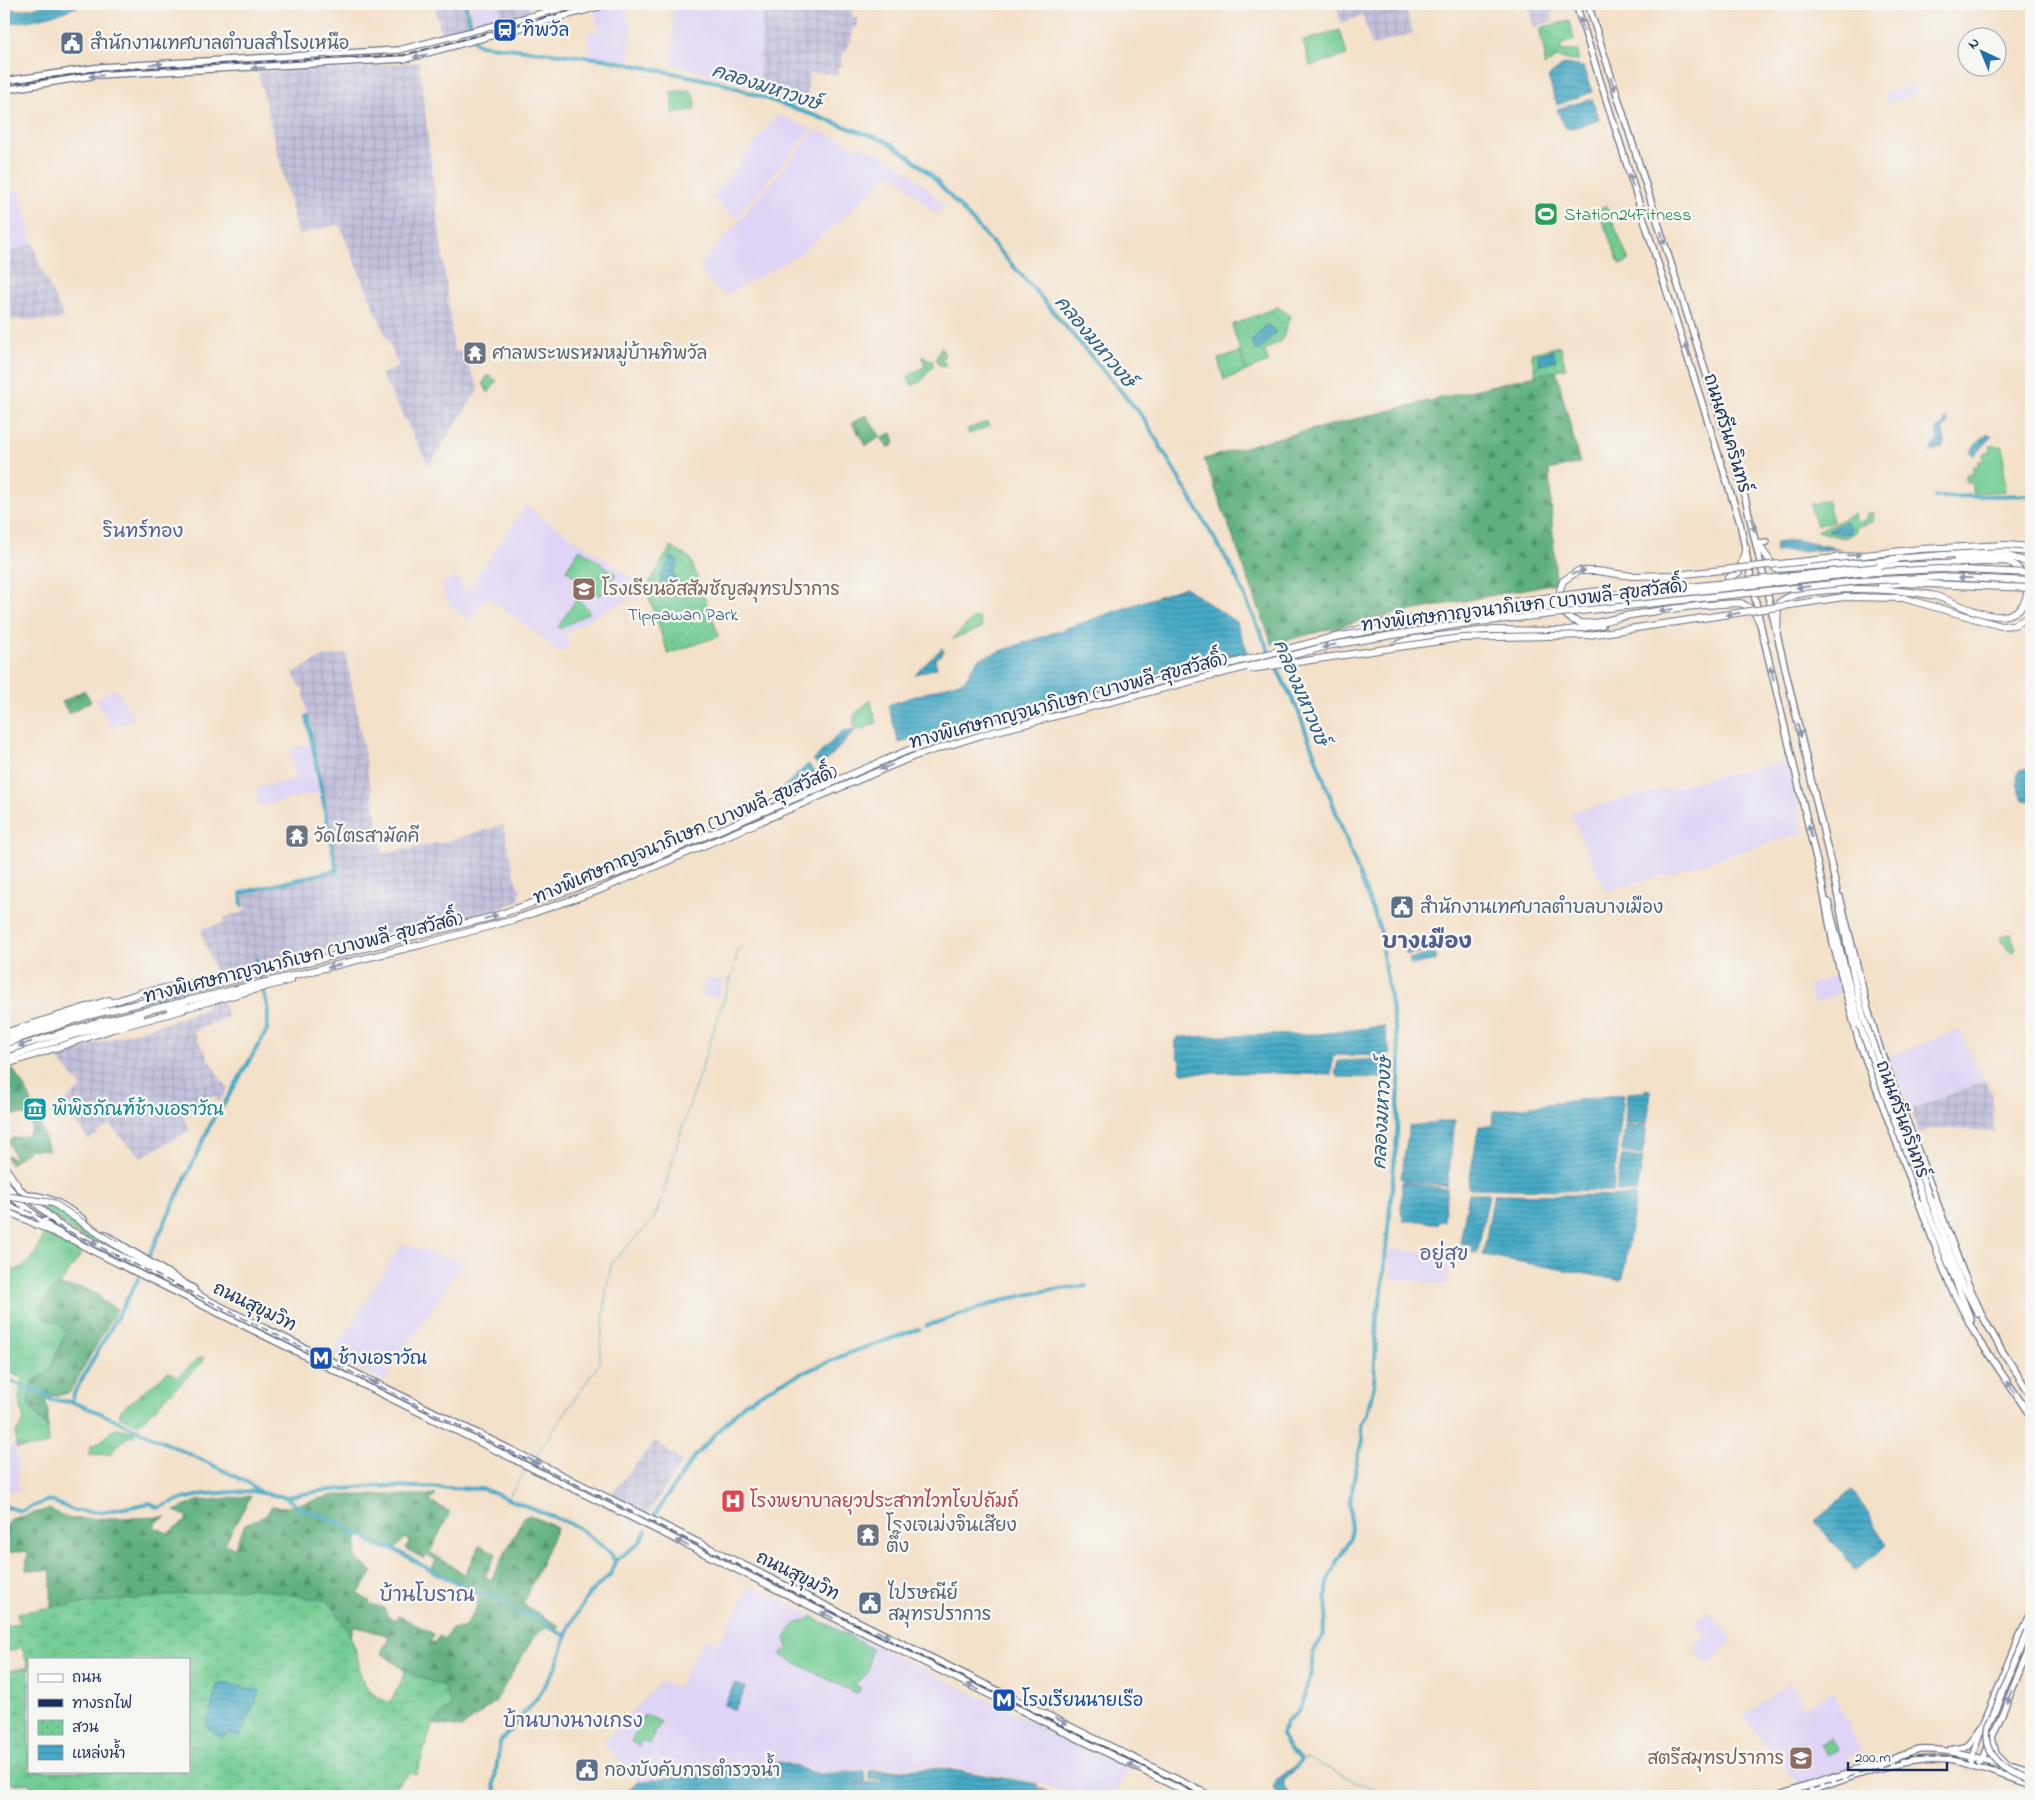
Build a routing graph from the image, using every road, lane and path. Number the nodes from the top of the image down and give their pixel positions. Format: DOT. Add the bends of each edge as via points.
graph roads {
  1 [pos="578,4"];
  2 [pos="609,4"];
  3 [pos="1576,4"];
  4 [pos="1588,4"];
  5 [pos="4,80"];
  6 [pos="4,90"];
  7 [pos="1766,542"];
  8 [pos="1758,544"];
  9 [pos="2031,546"];
  10 [pos="1746,548"];
  11 [pos="2031,552"];
  12 [pos="1883,561"];
  13 [pos="2031,564"];
  14 [pos="2031,573"];
  15 [pos="2031,581"];
  16 [pos="2031,588"];
  17 [pos="1839,590"];
  18 [pos="1488,608"];
  19 [pos="1644,613"];
  20 [pos="2031,616"];
  21 [pos="1760,623"];
  22 [pos="1777,631"];
  23 [pos="1330,638"];
  24 [pos="1393,646"];
  25 [pos="1241,668"];
  26 [pos="1833,876"];
  27 [pos="1821,879"];
  28 [pos="307,963"];
  29 [pos="309,972"];
  30 [pos="140,993"];
  31 [pos="189,1007"];
  32 [pos="66,1019"];
  33 [pos="1863,1026"];
  34 [pos="4,1032"];
  35 [pos="4,1041"];
  36 [pos="4,1051"];
  37 [pos="4,1059"];
  38 [pos="4,1065"];
  39 [pos="1895,1090"];
  40 [pos="1879,1097"];
  41 [pos="1911,1134"];
  42 [pos="1895,1140"];
  43 [pos="4,1166"];
  44 [pos="4,1171"];
  45 [pos="4,1182"];
  46 [pos="19,1188"];
  47 [pos="4,1191"];
  48 [pos="26,1195"];
  49 [pos="4,1196"];
  50 [pos="1927,1200"];
  51 [pos="4,1204"];
  52 [pos="4,1210"];
  53 [pos="31,1212"];
  54 [pos="49,1217"];
  55 [pos="44,1223"];
  56 [pos="36,1225"];
  57 [pos="75,1242"];
  58 [pos="205,1298"];
  59 [pos="219,1306"];
  60 [pos="216,1312"];
  61 [pos="2002,1351"];
  62 [pos="1991,1357"];
  63 [pos="2031,1395"];
  64 [pos="2031,1418"];
  65 [pos="507,1448"];
  66 [pos="504,1455"];
  67 [pos="2031,1610"];
  68 [pos="2031,1623"];
  69 [pos="2031,1645"];
  70 [pos="945,1663"];
  71 [pos="935,1669"];
  72 [pos="948,1674"];
  73 [pos="1989,1711"];
  74 [pos="2000,1718"];
  75 [pos="1983,1725"];
  76 [pos="1992,1738"];
  77 [pos="1944,1750"];
  78 [pos="1972,1756"];
  79 [pos="1983,1759"];
  80 [pos="1941,1760"];
  81 [pos="2001,1764"];
  82 [pos="1974,1766"];
  83 [pos="2011,1768"];
  84 [pos="1159,1770"];
  85 [pos="2031,1774"];
  86 [pos="1997,1775"];
  87 [pos="1155,1778"];
  88 [pos="2031,1780"];
  89 [pos="2031,1785"];
  90 [pos="1194,1796"];
  91 [pos="1211,1796"];
  92 [pos="1776,1796"];
  93 [pos="1796,1796"];
  5 -- 1 [label="main road, one-way" via="101,67 390,51"];
  2 -- 6 [label="main road, one-way" via="398,59 97,76"];
  10 -- 3 [label="main road, ถนนศรีนครินทร์, one-way" via="1696,378"];
  4 -- 8 [label="main road, ถนนศรีนครินทร์, one-way"];
  7 -- 8 [label="main road"];
  8 -- 12 [label="highway" via="1776,570"];
  8 -- 22 [label="main road, ถนนศรีนครินทร์"];
  19 -- 9 [label="highway, one-way, bridge" via="1586,623 1575,621 1562,609 1559,598 1563,581 1578,571 1632,576 1675,575 1921,549"];
  10 -- 18 [label="highway, bridge" via="1739,572 1728,578 1528,598"];
  10 -- 21 [label="main road, ถนนศรีนครินทร์"];
  11 -- 12 [label="highway" via="1980,551"];
  12 -- 13 [label="highway" via="1993,556 2019,558"];
  14 -- 23 [label="highway, ทางพิเศษกาญจนาภิเษก (บางพลี-สุขสวัสดิ์), bridge" via="1940,569 1858,573 1418,622"];
  15 -- 25 [label="highway, ทางพิเศษกาญจนาภิเษก (บางพลี-สุขสวัสดิ์), one-way, bridge" via="1891,578 1461,624 1332,645"];
  16 -- 17 [label="highway, bridge" via="1902,583"];
  17 -- 18 [label="highway, bridge" via="1879,588 1917,592 2000,616 2021,608 2031,592 2024,570 2006,561 1878,567"];
  17 -- 22 [label="highway" via="1784,599 1777,608"];
  18 -- 23 [label="highway, bridge" via="1377,624"];
  21 -- 19 [label="highway, one-way" via="1753,610 1741,603"];
  19 -- 24 [label="highway" via="1562,631 1488,630 1407,640"];
  20 -- 24 [label="highway, one-way, bridge" via="2014,625 2001,626 1903,598 1844,597 1606,634 1487,636"];
  27 -- 21 [label="main road, ถนนศรีนครินทร์, one-way"];
  22 -- 26 [label="main road, ถนนศรีนครินทร์, one-way"];
  28 -- 23 [label="highway, ทางพิเศษกาญจนาภิเษก (บางพลี-สุขสวัสดิ์), one-way" via="492,917 567,892 876,762 957,734"];
  24 -- 25 [label="highway, bridge" via="1257,669"];
  25 -- 29 [label="highway, ทางพิเศษกาญจนาภิเษก (บางพลี-สุขสวัสดิ์), one-way, bridge" via="920,754 546,910 465,934"];
  26 -- 33 [label="main road, ถนนศรีนครินทร์"];
  26 -- 39 [label="main road, ถนนศรีนครินทร์" via="1868,1010"];
  27 -- 33 [label="main road, ถนนศรีนครินทร์"];
  27 -- 40 [label="main road, ถนนศรีนครินทร์" via="1846,1000"];
  28 -- 30 [label="highway"];
  28 -- 35 [label="highway, ทางพิเศษกาญจนาภิเษก (บางพลี-สุขสวัสดิ์)" via="87,1016"];
  29 -- 31 [label="highway" via="276,985"];
  29 -- 36 [label="highway, ทางพิเศษกาญจนาภิเษก (บางพลี-สุขสวัสดิ์), one-way" via="91,1024"];
  30 -- 34 [label="highway" via="84,1006"];
  30 -- 35 [label="highway"];
  31 -- 37 [label="highway" via="94,1028"];
  31 -- 38 [label="highway"];
  32 -- 35 [label="highway"];
  33 -- 50 [label="main road, ถนนศรีนครินทร์, bridge"];
  39 -- 40 [label="main road" via="1891,1101 1885,1102"];
  39 -- 41 [label="main road, ถนนศรีนครินทร์"];
  40 -- 42 [label="main road, ถนนศรีนครินทร์"];
  41 -- 42 [label="main road" via="1901,1129"];
  41 -- 61 [label="main road, ถนนศรีนครินทร์" via="1972,1294"];
  42 -- 62 [label="main road, ถนนศรีนครินทร์" via="1950,1286 1970,1326"];
  43 -- 46 [label="highway"];
  44 -- 46 [label="main road, ถนนสุขุมวิท"];
  45 -- 53 [label="main road, ถนนสุขุมวิท"];
  46 -- 48 [label="main road, ถนนสุขุมวิท"];
  47 -- 53 [label="highway"];
  48 -- 54 [label="main road, ถนนสุขุมวิท"];
  48 -- 58 [label="main road" via="59,1202"];
  49 -- 58 [label="highway, bridge" via="53,1204 116,1246"];
  50 -- 61 [label="main road, ถนนศรีนครินทร์" via="1960,1280"];
  50 -- 62 [label="main road, ถนนศรีนครินทร์" via="1963,1303"];
  51 -- 53 [label="main road"];
  52 -- 56 [label="main road"];
  53 -- 55 [label="main road, ถนนสุขุมวิท"];
  54 -- 55 [label="main road"];
  54 -- 58 [label="main road, ถนนสุขุมวิท, one-way" via="80,1236"];
  55 -- 56 [label="main road"];
  55 -- 57 [label="main road, ถนนสุขุมวิท"];
  56 -- 57 [label="main road"];
  57 -- 60 [label="main road, ถนนสุขุมวิท"];
  58 -- 59 [label="main road, ถนนสุขุมวิท"];
  59 -- 60 [label="main road"];
  59 -- 65 [label="main road, ถนนสุขุมวิท, one-way"];
  60 -- 66 [label="main road, ถนนสุขุมวิท"];
  61 -- 63 [label="main road, ถนนศรีนครินทร์"];
  64 -- 62 [label="main road, ถนนศรีนครินทร์, one-way"];
  65 -- 66 [label="main road"];
  65 -- 70 [label="main road, ถนนสุขุมวิท, one-way"];
  71 -- 66 [label="main road, ถนนสุขุมวิท, one-way"];
  67 -- 73 [label="main road"];
  68 -- 88 [label="main road, bridge" via="1987,1732 1989,1747 1996,1760 2011,1772"];
  69 -- 74 [label="main road, one-way"];
  70 -- 71 [label="main road"];
  70 -- 72 [label="main road"];
  70 -- 84 [label="main road, ถนนสุขุมวิท, one-way"];
  71 -- 72 [label="main road, ถนนสุขุมวิท"];
  87 -- 72 [label="main road, ถนนสุขุมวิท, one-way"];
  73 -- 74 [label="main road" via="1992,1719"];
  73 -- 75 [label="main road"];
  74 -- 76 [label="main road"];
  75 -- 77 [label="main road" via="1968,1745"];
  75 -- 78 [label="main road"];
  76 -- 79 [label="main road"];
  76 -- 83 [label="main road" via="1996,1754"];
  77 -- 78 [label="main road"];
  77 -- 80 [label="main road" via="1947,1755"];
  77 -- 92 [label="main road" via="1912,1752"];
  78 -- 79 [label="main road"];
  78 -- 82 [label="main road"];
  79 -- 81 [label="main road"];
  79 -- 82 [label="main road"];
  80 -- 82 [label="main road"];
  80 -- 93 [label="main road" via="1905,1761"];
  81 -- 83 [label="main road"];
  81 -- 86 [label="main road" via="1996,1769"];
  82 -- 86 [label="main road"];
  83 -- 85 [label="main road"];
  84 -- 87 [label="main road"];
  84 -- 91 [label="main road, ถนนสุขุมวิท"];
  86 -- 89 [label="main road"];
  87 -- 90 [label="main road, ถนนสุขุมวิท"];
}
